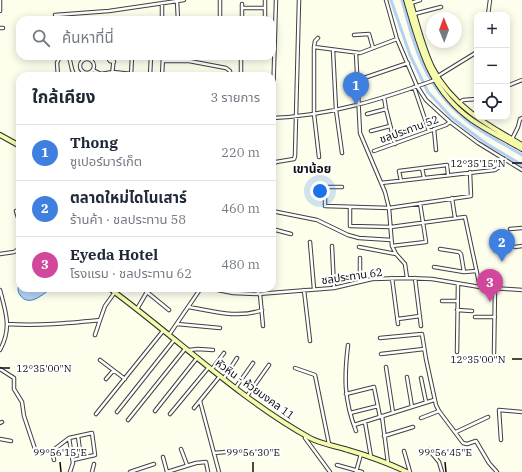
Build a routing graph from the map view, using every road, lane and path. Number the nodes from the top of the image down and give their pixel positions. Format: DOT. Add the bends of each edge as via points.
graph roads {
  1 [pos="0,0"];
  2 [pos="184,0"];
  3 [pos="220,0"];
  4 [pos="265,0"];
  5 [pos="276,0"];
  6 [pos="299,0"];
  7 [pos="386,0"];
  8 [pos="406,0"];
  9 [pos="420,0"];
  10 [pos="490,0"];
  11 [pos="178,1"];
  12 [pos="411,2"];
  13 [pos="162,3"];
  14 [pos="242,4"];
  15 [pos="441,7"];
  16 [pos="242,8"];
  17 [pos="265,8"];
  18 [pos="0,11"];
  19 [pos="488,12"];
  20 [pos="414,14"];
  21 [pos="55,15"];
  22 [pos="162,16"];
  23 [pos="178,16"];
  24 [pos="220,16"];
  25 [pos="242,16"];
  26 [pos="265,16"];
  27 [pos="275,16"];
  28 [pos="354,35"];
  29 [pos="318,38"];
  30 [pos="397,39"];
  31 [pos="314,47"];
  32 [pos="373,48"];
  33 [pos="333,50"];
  34 [pos="356,53"];
  35 [pos="474,54"];
  36 [pos="58,60"];
  37 [pos="70,60"];
  38 [pos="84,60"];
  39 [pos="91,60"];
  40 [pos="109,60"];
  41 [pos="132,60"];
  42 [pos="151,60"];
  43 [pos="163,60"];
  44 [pos="241,60"];
  45 [pos="274,60"];
  46 [pos="114,62"];
  47 [pos="408,63"];
  48 [pos="93,70"];
  49 [pos="58,72"];
  50 [pos="72,72"];
  51 [pos="83,72"];
  52 [pos="90,72"];
  53 [pos="96,72"];
  54 [pos="113,72"];
  55 [pos="131,72"];
  56 [pos="150,72"];
  57 [pos="162,72"];
  58 [pos="230,72"];
  59 [pos="241,72"];
  60 [pos="274,72"];
  61 [pos="436,78"];
  62 [pos="358,80"];
  63 [pos="522,80"];
  64 [pos="510,85"];
  65 [pos="416,87"];
  66 [pos="384,97"];
  67 [pos="474,99"];
  68 [pos="459,103"];
  69 [pos="359,105"];
  70 [pos="386,109"];
  71 [pos="336,110"];
  72 [pos="314,114"];
  73 [pos="367,114"];
  74 [pos="295,117"];
  75 [pos="276,118"];
  76 [pos="522,118"];
  77 [pos="450,122"];
  78 [pos="390,126"];
  79 [pos="434,129"];
  80 [pos="372,131"];
  81 [pos="429,131"];
  82 [pos="0,135"];
  83 [pos="512,139"];
  84 [pos="16,144"];
  85 [pos="395,144"];
  86 [pos="522,145"];
  87 [pos="522,149"];
  88 [pos="436,150"];
  89 [pos="374,151"];
  90 [pos="342,153"];
  91 [pos="319,158"];
  92 [pos="503,158"];
  93 [pos="276,162"];
  94 [pos="422,168"];
  95 [pos="522,170"];
  96 [pos="470,172"];
  97 [pos="448,175"];
  98 [pos="424,178"];
  99 [pos="401,181"];
  100 [pos="381,183"];
  101 [pos="342,187"];
  102 [pos="452,198"];
  103 [pos="420,203"];
  104 [pos="350,207"];
  105 [pos="389,208"];
  106 [pos="276,212"];
  107 [pos="455,218"];
  108 [pos="423,223"];
  109 [pos="391,227"];
  110 [pos="522,228"];
  111 [pos="510,229"];
  112 [pos="276,230"];
  113 [pos="291,234"];
  114 [pos="391,240"];
  115 [pos="310,242"];
  116 [pos="332,246"];
  117 [pos="392,246"];
  118 [pos="522,246"];
  119 [pos="358,247"];
  120 [pos="515,247"];
  121 [pos="440,249"];
  122 [pos="16,251"];
  123 [pos="0,254"];
  124 [pos="396,254"];
  125 [pos="360,258"];
  126 [pos="434,267"];
  127 [pos="476,271"];
  128 [pos="464,272"];
  129 [pos="392,278"];
  130 [pos="406,278"];
  131 [pos="415,278"];
  132 [pos="360,281"];
  133 [pos="458,284"];
  134 [pos="480,287"];
  135 [pos="334,288"];
  136 [pos="495,288"];
  137 [pos="314,289"];
  138 [pos="0,290"];
  139 [pos="304,290"];
  140 [pos="522,290"];
  141 [pos="115,292"];
  142 [pos="147,292"];
  143 [pos="198,292"];
  144 [pos="233,292"];
  145 [pos="259,294"];
  146 [pos="442,301"];
  147 [pos="458,301"];
  148 [pos="189,307"];
  149 [pos="137,309"];
  150 [pos="169,310"];
  151 [pos="262,310"];
  152 [pos="458,310"];
  153 [pos="472,311"];
  154 [pos="420,316"];
  155 [pos="475,317"];
  156 [pos="495,317"];
  157 [pos="398,319"];
  158 [pos="100,320"];
  159 [pos="8,324"];
  160 [pos="177,324"];
  161 [pos="398,324"];
  162 [pos="263,326"];
  163 [pos="421,326"];
  164 [pos="220,328"];
  165 [pos="164,330"];
  166 [pos="169,335"];
  167 [pos="95,336"];
  168 [pos="380,338"];
  169 [pos="175,339"];
  170 [pos="310,341"];
  171 [pos="348,345"];
  172 [pos="187,349"];
  173 [pos="424,349"];
  174 [pos="0,350"];
  175 [pos="213,350"];
  176 [pos="457,352"];
  177 [pos="224,353"];
  178 [pos="494,353"];
  179 [pos="381,354"];
  180 [pos="197,358"];
  181 [pos="237,358"];
  182 [pos="100,360"];
  183 [pos="253,363"];
  184 [pos="269,365"];
  185 [pos="386,367"];
  186 [pos="210,368"];
  187 [pos="295,368"];
  188 [pos="0,369"];
  189 [pos="113,371"];
  190 [pos="222,377"];
  191 [pos="407,377"];
  192 [pos="421,378"];
  193 [pos="106,379"];
  194 [pos="125,379"];
  195 [pos="236,387"];
  196 [pos="346,394"];
  197 [pos="247,396"];
  198 [pos="434,400"];
  199 [pos="200,401"];
  200 [pos="426,402"];
  201 [pos="378,406"];
  202 [pos="412,407"];
  203 [pos="194,408"];
  204 [pos="155,411"];
  205 [pos="439,411"];
  206 [pos="117,412"];
  207 [pos="522,412"];
  208 [pos="350,413"];
  209 [pos="393,413"];
  210 [pos="96,414"];
  211 [pos="170,414"];
  212 [pos="381,416"];
  213 [pos="488,417"];
  214 [pos="421,418"];
  215 [pos="128,420"];
  216 [pos="365,422"];
  217 [pos="354,425"];
  218 [pos="413,426"];
  219 [pos="356,431"];
  220 [pos="456,432"];
  221 [pos="306,435"];
  222 [pos="78,436"];
  223 [pos="384,436"];
  224 [pos="69,438"];
  225 [pos="0,439"];
  226 [pos="501,440"];
  227 [pos="11,441"];
  228 [pos="329,444"];
  229 [pos="35,449"];
  230 [pos="181,449"];
  231 [pos="429,450"];
  232 [pos="237,451"];
  233 [pos="404,451"];
  234 [pos="214,453"];
  235 [pos="361,454"];
  236 [pos="163,457"];
  237 [pos="371,457"];
  238 [pos="81,458"];
  239 [pos="54,460"];
  240 [pos="73,461"];
  241 [pos="388,463"];
  242 [pos="94,464"];
  243 [pos="154,464"];
  244 [pos="337,465"];
  245 [pos="187,466"];
  246 [pos="356,471"];
  247 [pos="70,472"];
  248 [pos="92,472"];
  249 [pos="130,472"];
  250 [pos="167,472"];
  251 [pos="208,472"];
  252 [pos="219,472"];
  253 [pos="330,472"];
  254 [pos="362,472"];
  255 [pos="409,472"];
  256 [pos="442,472"];
  257 [pos="497,472"];
  1 -- 18 [label="street"];
  2 -- 11 [label="street"];
  3 -- 24 [label="street"];
  4 -- 17 [label="street"];
  5 -- 27 [label="street"];
  6 -- 74 [label="street"];
  7 -- 30 [label="street"];
  8 -- 61 [label="street" via="421,52"];
  9 -- 12 [label="street"];
  10 -- 19 [label="street"];
  11 -- 13 [label="street"];
  11 -- 23 [label="street"];
  12 -- 20 [label="street"];
  13 -- 21 [label="street" via="109,11"];
  13 -- 22 [label="street"];
  14 -- 16 [label="street"];
  15 -- 20 [label="street"];
  16 -- 17 [label="street"];
  16 -- 25 [label="street"];
  17 -- 26 [label="street"];
  20 -- 61 [label="street"];
  28 -- 32 [label="street" via="369,34"];
  29 -- 31 [label="street"];
  30 -- 32 [label="street"];
  30 -- 47 [label="street"];
  31 -- 33 [label="street"];
  31 -- 72 [label="street"];
  32 -- 34 [label="street"];
  33 -- 34 [label="street"];
  33 -- 71 [label="street"];
  34 -- 62 [label="street"];
  35 -- 61 [label="street"];
  36 -- 49 [label="street"];
  37 -- 50 [label="street"];
  38 -- 51 [label="street" via="80,69"];
  39 -- 48 [label="street" via="94,64"];
  40 -- 46 [label="street"];
  41 -- 55 [label="street"];
  42 -- 56 [label="street"];
  43 -- 57 [label="street"];
  43 -- 58 [label="street" via="213,65 228,69"];
  44 -- 59 [label="street"];
  45 -- 60 [label="street"];
  46 -- 54 [label="street"];
  47 -- 62 [label="street"];
  47 -- 65 [label="street"];
  48 -- 52 [label="street"];
  48 -- 53 [label="street"];
  61 -- 65 [label="street"];
  61 -- 68 [label="street"];
  61 -- 87 [label="street" via="455,105 471,119"];
  62 -- 69 [label="street"];
  63 -- 64 [label="street"];
  65 -- 66 [label="street"];
  65 -- 77 [label="street"];
  65 -- 81 [label="street"];
  66 -- 69 [label="street"];
  66 -- 70 [label="street"];
  67 -- 68 [label="street"];
  68 -- 83 [label="street" via="473,116"];
  69 -- 71 [label="street"];
  69 -- 100 [label="street" via="360,133"];
  70 -- 73 [label="street"];
  70 -- 78 [label="street"];
  71 -- 72 [label="street"];
  71 -- 90 [label="street"];
  72 -- 74 [label="street"];
  72 -- 91 [label="street"];
  74 -- 75 [label="street"];
  74 -- 93 [label="street" via="295,158"];
  76 -- 83 [label="street"];
  77 -- 79 [label="street, ชลประทาน 52"];
  77 -- 92 [label="street"];
  78 -- 80 [label="street"];
  78 -- 85 [label="street"];
  79 -- 81 [label="street, ชลประทาน 52"];
  79 -- 88 [label="street"];
  81 -- 85 [label="street, ชลประทาน 52"];
  82 -- 84 [label="street"];
  83 -- 86 [label="street"];
  85 -- 89 [label="street, ชลประทาน 52"];
  92 -- 95 [label="street"];
  92 -- 96 [label="street" via="496,169"];
  94 -- 97 [label="street" via="447,165"];
  94 -- 98 [label="street"];
  94 -- 99 [label="street" via="399,171"];
  96 -- 97 [label="street"];
  96 -- 102 [label="street" via="471,196"];
  97 -- 98 [label="street"];
  98 -- 99 [label="street"];
  99 -- 100 [label="street"];
  100 -- 105 [label="street"];
  101 -- 104 [label="street" via="324,187 325,206"];
  102 -- 103 [label="street"];
  102 -- 107 [label="street"];
  103 -- 105 [label="street"];
  103 -- 108 [label="street"];
  104 -- 105 [label="street"];
  104 -- 109 [label="street" via="350,226"];
  105 -- 109 [label="street"];
  106 -- 114 [label="street" via="317,220 359,238"];
  107 -- 108 [label="street"];
  107 -- 127 [label="street" via="465,217"];
  108 -- 109 [label="street"];
  108 -- 117 [label="street" via="426,242"];
  109 -- 114 [label="street"];
  110 -- 111 [label="street"];
  112 -- 113 [label="street"];
  114 -- 117 [label="street"];
  115 -- 137 [label="street"];
  116 -- 135 [label="street"];
  117 -- 124 [label="street"];
  118 -- 120 [label="street"];
  119 -- 124 [label="street"];
  121 -- 128 [label="street" via="459,252"];
  122 -- 123 [label="street"];
  124 -- 130 [label="street" via="405,264"];
  125 -- 132 [label="street"];
  126 -- 128 [label="street"];
  127 -- 128 [label="street"];
  127 -- 134 [label="street"];
  129 -- 130 [label="street, ชลประทาน 62"];
  129 -- 132 [label="street, ชลประทาน 62"];
  129 -- 157 [label="street"];
  130 -- 131 [label="street, ชลประทาน 62"];
  131 -- 133 [label="street, ชลประทาน 62"];
  131 -- 154 [label="street"];
  132 -- 135 [label="street, ชลประทาน 62"];
  133 -- 134 [label="street, ชลประทาน 62"];
  133 -- 147 [label="street"];
  134 -- 136 [label="street, ชลประทาน 62"];
  135 -- 137 [label="street, ชลประทาน 62"];
  136 -- 140 [label="street, ชลประทาน 62"];
  136 -- 156 [label="street"];
  137 -- 139 [label="street, ชลประทาน 62"];
  138 -- 159 [label="street"];
  139 -- 145 [label="street, ชลประทาน 62"];
  139 -- 170 [label="street"];
  141 -- 149 [label="street, หัวหิน - ห้วยมงคล 11"];
  141 -- 158 [label="street" via="105,306"];
  142 -- 149 [label="street"];
  142 -- 150 [label="street"];
  143 -- 148 [label="street"];
  144 -- 145 [label="street, ชลประทาน 62"];
  145 -- 151 [label="street"];
  146 -- 147 [label="street"];
  147 -- 152 [label="street"];
  148 -- 151 [label="street" via="234,314 252,314"];
  148 -- 160 [label="street"];
  149 -- 165 [label="street, หัวหิน - ห้วยมงคล 11"];
  151 -- 162 [label="street"];
  152 -- 153 [label="street"];
  152 -- 176 [label="street"];
  154 -- 157 [label="street"];
  154 -- 163 [label="street"];
  155 -- 156 [label="street"];
  156 -- 178 [label="street"];
  157 -- 161 [label="street"];
  158 -- 159 [label="street"];
  158 -- 167 [label="street"];
  159 -- 174 [label="street" via="6,338"];
  160 -- 164 [label="street"];
  160 -- 166 [label="street"];
  165 -- 166 [label="street, หัวหิน - ห้วยมงคล 11"];
  165 -- 194 [label="street"];
  166 -- 169 [label="street, หัวหิน - ห้วยมงคล 11"];
  168 -- 173 [label="street" via="422,334"];
  169 -- 172 [label="street, หัวหิน - ห้วยมงคล 11"];
  169 -- 206 [label="street"];
  171 -- 196 [label="street"];
  172 -- 175 [label="street"];
  172 -- 180 [label="street, หัวหิน - ห้วยมงคล 11"];
  172 -- 215 [label="street"];
  173 -- 179 [label="street"];
  173 -- 198 [label="street"];
  177 -- 186 [label="street"];
  180 -- 186 [label="street, หัวหิน - ห้วยมงคล 11"];
  180 -- 204 [label="street"];
  181 -- 190 [label="street"];
  182 -- 189 [label="street"];
  183 -- 195 [label="street"];
  184 -- 197 [label="street"];
  185 -- 209 [label="street"];
  186 -- 190 [label="street, หัวหิน - ห้วยมงคล 11"];
  186 -- 211 [label="street"];
  187 -- 228 [label="street" via="315,376"];
  188 -- 229 [label="street" via="14,378 14,389 22,402"];
  189 -- 193 [label="street"];
  189 -- 194 [label="street"];
  190 -- 195 [label="street, หัวหิน - ห้วยมงคล 11"];
  190 -- 199 [label="street"];
  191 -- 202 [label="street"];
  192 -- 200 [label="street"];
  194 -- 210 [label="street"];
  195 -- 197 [label="street, หัวหิน - ห้วยมงคล 11"];
  196 -- 201 [label="street" via="374,387"];
  196 -- 208 [label="street"];
  197 -- 221 [label="street, หัวหิน - ห้วยมงคล 11"];
  198 -- 200 [label="street"];
  198 -- 205 [label="street"];
  199 -- 203 [label="street"];
  199 -- 234 [label="street"];
  200 -- 202 [label="street"];
  201 -- 208 [label="street"];
  201 -- 212 [label="street"];
  202 -- 209 [label="street"];
  205 -- 214 [label="street"];
  205 -- 220 [label="street"];
  207 -- 226 [label="street" via="499,410"];
  208 -- 217 [label="street"];
  209 -- 212 [label="street"];
  212 -- 216 [label="street"];
  212 -- 223 [label="street"];
  213 -- 220 [label="street"];
  216 -- 217 [label="street"];
  216 -- 237 [label="street"];
  217 -- 219 [label="street"];
  218 -- 223 [label="street"];
  220 -- 257 [label="street" via="463,443 476,440"];
  221 -- 228 [label="street, หัวหิน - ห้วยมงคล 11"];
  221 -- 253 [label="street" via="305,438"];
  222 -- 224 [label="street"];
  222 -- 238 [label="street"];
  222 -- 238 [label="street" via="92,433 95,456"];
  223 -- 241 [label="street"];
  224 -- 239 [label="street" via="52,451"];
  224 -- 240 [label="street"];
  225 -- 227 [label="street"];
  228 -- 235 [label="street, หัวหิน - ห้วยมงคล 11"];
  230 -- 245 [label="street"];
  231 -- 256 [label="street" via="439,462"];
  232 -- 234 [label="street"];
  233 -- 255 [label="street"];
  234 -- 252 [label="street"];
  235 -- 237 [label="street, หัวหิน - ห้วยมงคล 11"];
  235 -- 246 [label="street"];
  236 -- 250 [label="street"];
  237 -- 241 [label="street, หัวหิน - ห้วยมงคล 11"];
  238 -- 240 [label="street"];
  240 -- 247 [label="street"];
  241 -- 255 [label="street, หัวหิน - ห้วยมงคล 11"];
  242 -- 248 [label="street"];
  243 -- 249 [label="street"];
  244 -- 246 [label="street"];
  245 -- 250 [label="street"];
  245 -- 251 [label="street" via="206,462"];
  246 -- 254 [label="street"];
}
